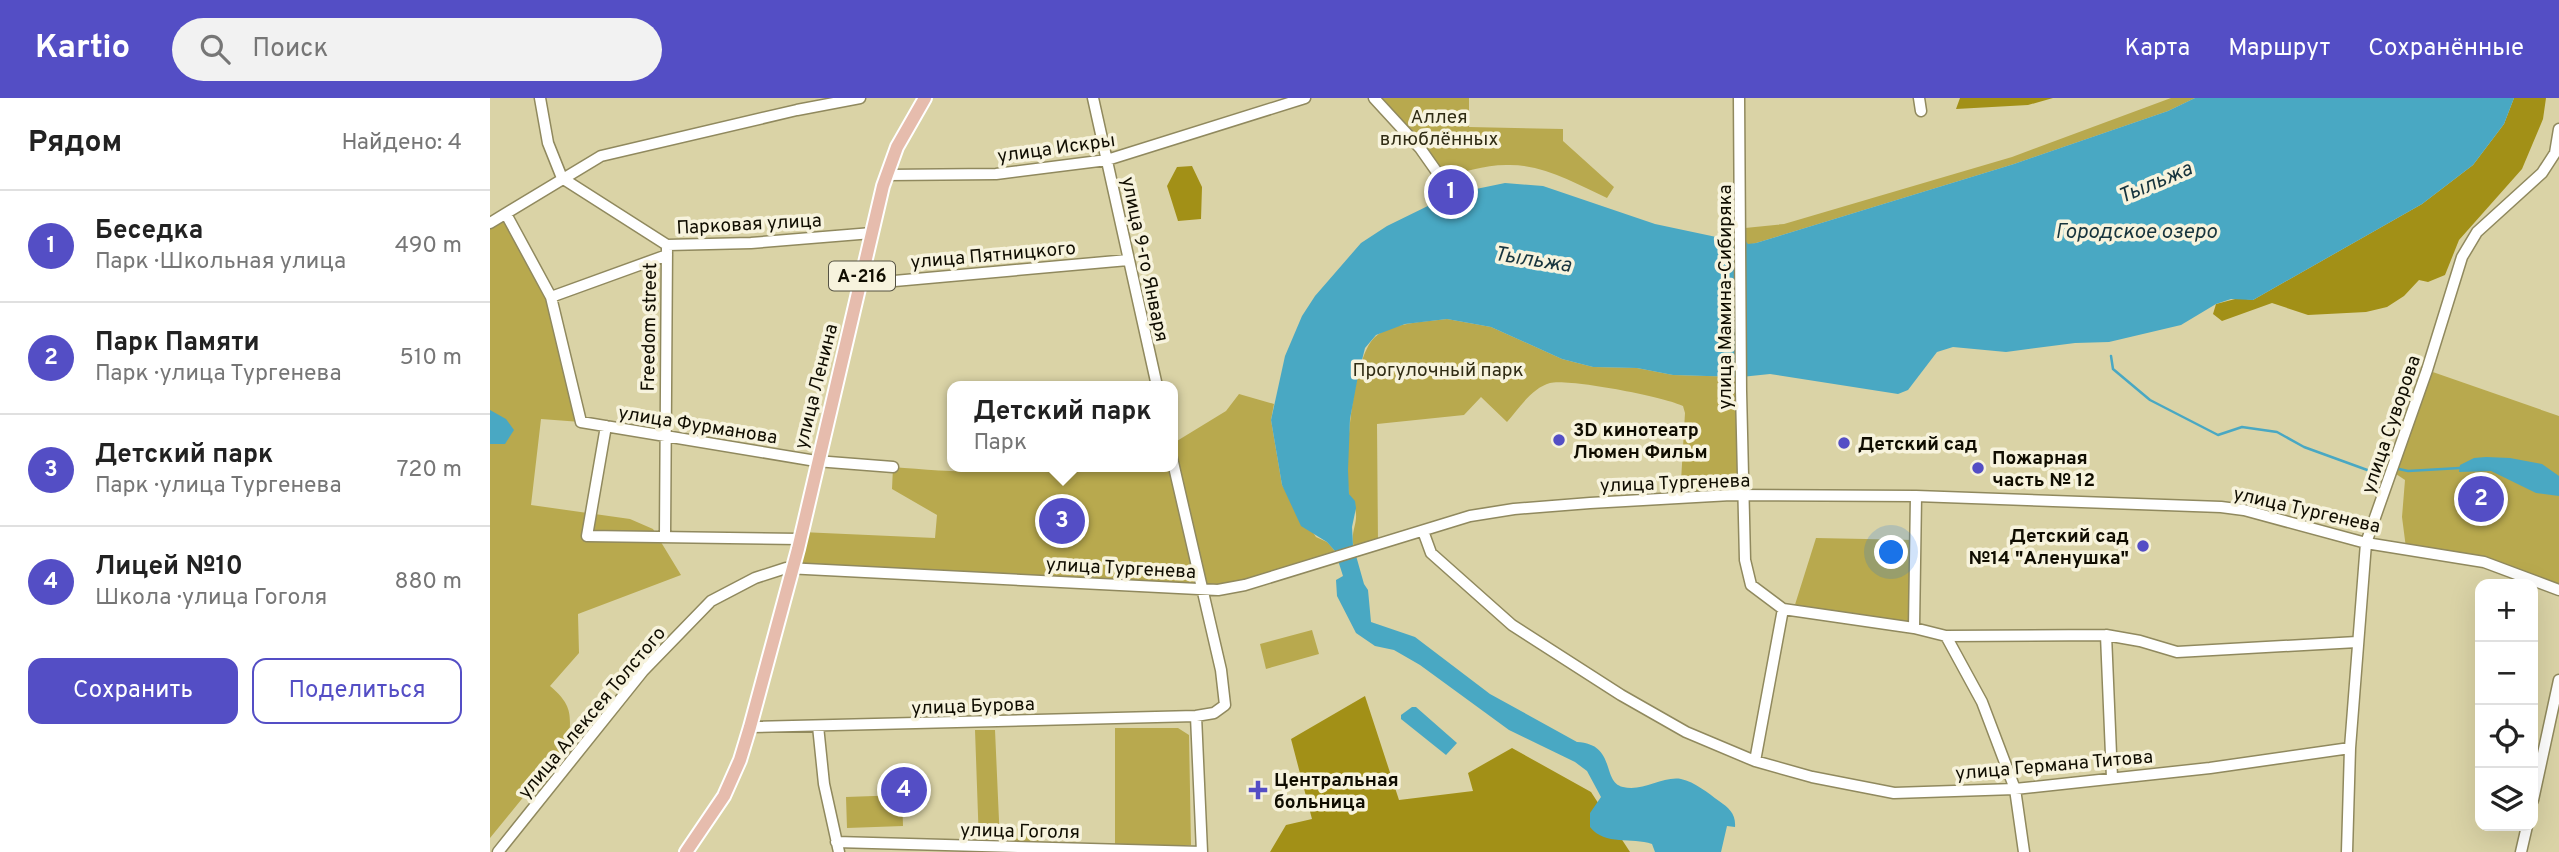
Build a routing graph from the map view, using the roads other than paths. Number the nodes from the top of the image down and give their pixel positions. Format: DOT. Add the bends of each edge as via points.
graph roads {
  1 [pos="540,98"];
  2 [pos="860,98"];
  3 [pos="925,98"];
  4 [pos="1093,98"];
  5 [pos="1305,98"];
  6 [pos="1374,98"];
  7 [pos="1739,98"];
  8 [pos="1919,98"];
  9 [pos="1921,111"];
  10 [pos="2559,129"];
  11 [pos="1107,160"];
  12 [pos="887,175"];
  13 [pos="1439,176"];
  14 [pos="562,178"];
  15 [pos="506,214"];
  16 [pos="490,223"];
  17 [pos="872,233"];
  18 [pos="667,250"];
  19 [pos="1128,260"];
  20 [pos="860,284"];
  21 [pos="551,297"];
  22 [pos="1156,381"];
  23 [pos="606,426"];
  24 [pos="664,437"];
  25 [pos="817,461"];
  26 [pos="893,467"];
  27 [pos="1175,472"];
  28 [pos="1744,495"];
  29 [pos="1916,496"];
  30 [pos="1423,531"];
  31 [pos="665,536"];
  32 [pos="800,539"];
  33 [pos="2366,542"];
  34 [pos="793,567"];
  35 [pos="1203,589"];
  36 [pos="2559,590"];
  37 [pos="1783,609"];
  38 [pos="1914,628"];
  39 [pos="2106,635"];
  40 [pos="1946,636"];
  41 [pos="2357,642"];
  42 [pos="2559,680"];
  43 [pos="1196,716"];
  44 [pos="818,726"];
  45 [pos="750,727"];
  46 [pos="2350,748"];
  47 [pos="1755,761"];
  48 [pos="2538,777"];
  49 [pos="2112,778"];
  50 [pos="2015,789"];
  51 [pos="2526,831"];
  52 [pos="838,847"];
  53 [pos="498,852"];
  54 [pos="686,852"];
  55 [pos="1202,852"];
  56 [pos="2024,852"];
  57 [pos="2347,852"];
  58 [pos="2521,852"];
  1 -- 14 [label="street" via="548,143"];
  2 -- 14 [label="street" via="601,156"];
  3 -- 12 [label="main road, улица Ленина / А-216"];
  4 -- 11 [label="street, улица 9-го Января"];
  5 -- 11 [label="street, улица Искры"];
  6 -- 13 [label="street"];
  7 -- 28 [label="street, улица Мамина-Сибиряка"];
  8 -- 9 [label="street"];
  10 -- 33 [label="street, улица Суворова" via="2555,153 2542,173 2477,232 2462,257"];
  11 -- 12 [label="street, улица Искры" via="996,174"];
  11 -- 19 [label="street, улица 9-го Января"];
  12 -- 17 [label="main road, улица Ленина / А-216"];
  14 -- 15 [label="street"];
  14 -- 18 [label="street, Парковая улица"];
  15 -- 16 [label="street"];
  15 -- 21 [label="street"];
  17 -- 18 [label="street, Парковая улица"];
  17 -- 20 [label="main road, улица Ленина / А-216"];
  18 -- 21 [label="street"];
  18 -- 24 [label="street, Freedom street"];
  19 -- 20 [label="street, улица Пятницкого"];
  19 -- 22 [label="street, улица 9-го Января"];
  20 -- 25 [label="main road, улица Ленина / А-216"];
  21 -- 23 [label="street, улица Фурманова" via="581,422"];
  23 -- 24 [label="street, улица Фурманова"];
  23 -- 31 [label="street" via="587,536"];
  24 -- 25 [label="street, улица Фурманова"];
  24 -- 31 [label="street, Freedom street"];
  25 -- 26 [label="street, улица Фурманова"];
  25 -- 32 [label="main road, улица Ленина / А-216"];
  27 -- 35 [label="street"];
  28 -- 29 [label="street, улица Тургенева"];
  28 -- 30 [label="street, улица Тургенева" via="1514,509"];
  28 -- 37 [label="street, улица Мамина-Сибиряка" via="1746,572 1751,584"];
  29 -- 33 [label="street, улица Тургенева" via="2221,507"];
  29 -- 38 [label="street"];
  30 -- 35 [label="street, улица Тургенева" via="1245,585"];
  30 -- 47 [label="street, улица Германа Титова" via="1431,553 1512,625 1632,702 1686,732"];
  31 -- 32 [label="street"];
  32 -- 34 [label="main road, улица Ленина / А-216"];
  33 -- 36 [label="street, улица Тургенева" via="2484,562"];
  33 -- 41 [label="street, улица Суворова"];
  34 -- 35 [label="street, улица Тургенева"];
  34 -- 45 [label="main road, А-216"];
  34 -- 53 [label="street, улица Алексея Толстого" via="771,572 711,601 643,671"];
  35 -- 43 [label="street" via="1225,705 1214,713"];
  37 -- 38 [label="street"];
  37 -- 47 [label="street"];
  38 -- 40 [label="street"];
  39 -- 40 [label="street"];
  39 -- 41 [label="street" via="2177,652"];
  39 -- 49 [label="street"];
  40 -- 50 [label="street" via="1982,702"];
  41 -- 46 [label="street, улица Суворова"];
  42 -- 48 [label="street"];
  43 -- 44 [label="street, улица Бурова"];
  43 -- 55 [label="street"];
  44 -- 45 [label="street, улица Бурова"];
  44 -- 52 [label="street" via="824,784"];
  45 -- 54 [label="main road, А-216" via="724,796"];
  46 -- 49 [label="street, улица Германа Титова"];
  46 -- 57 [label="street, улица Суворова"];
  47 -- 50 [label="street, улица Германа Титова" via="1894,793"];
  49 -- 50 [label="street, улица Германа Титова"];
  50 -- 56 [label="street"];
  51 -- 58 [label="street"];
  52 -- 55 [label="street, улица Гоголя"];
}
